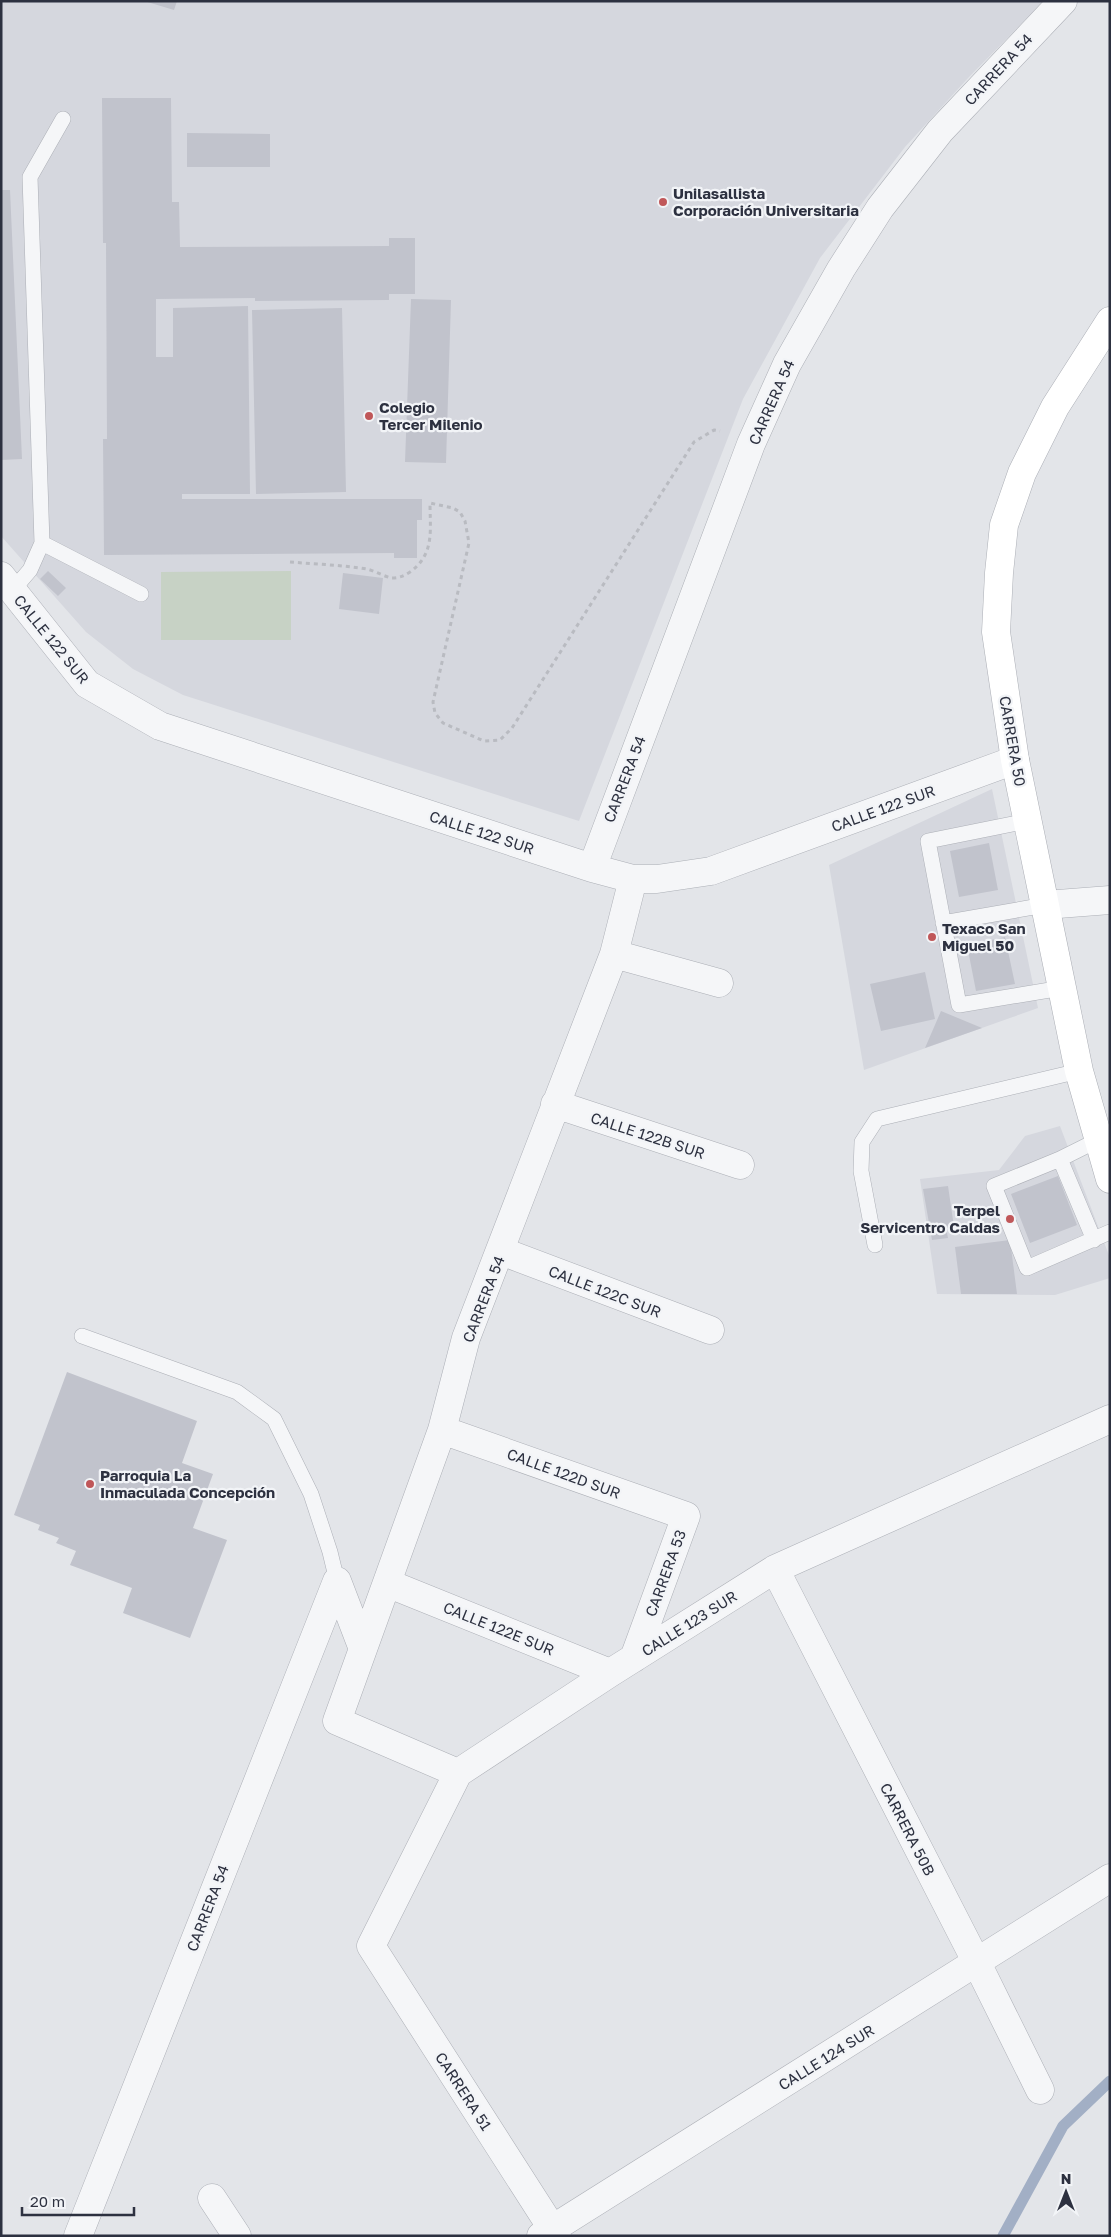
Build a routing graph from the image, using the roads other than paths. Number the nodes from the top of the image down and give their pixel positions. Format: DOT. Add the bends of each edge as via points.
graph roads {
  1 [pos="1063,1"];
  2 [pos="63,119"];
  3 [pos="1110,321"];
  4 [pos="42,544"];
  5 [pos="7,583"];
  6 [pos="141,594"];
  7 [pos="1015,760"];
  8 [pos="1027,821"];
  9 [pos="592,868"];
  10 [pos="633,878"];
  11 [pos="1110,900"];
  12 [pos="1045,905"];
  13 [pos="943,923"];
  14 [pos="614,954"];
  15 [pos="718,983"];
  16 [pos="1062,988"];
  17 [pos="1079,1071"];
  18 [pos="555,1104"];
  19 [pos="1098,1140"];
  20 [pos="1060,1159"];
  21 [pos="740,1165"];
  22 [pos="1110,1179"];
  23 [pos="1110,1232"];
  24 [pos="1094,1240"];
  25 [pos="875,1245"];
  26 [pos="501,1251"];
  27 [pos="710,1330"];
  28 [pos="82,1336"];
  29 [pos="1110,1419"];
  30 [pos="442,1430"];
  31 [pos="686,1516"];
  32 [pos="775,1569"];
  33 [pos="336,1581"];
  34 [pos="387,1584"];
  35 [pos="363,1649"];
  36 [pos="634,1658"];
  37 [pos="610,1673"];
  38 [pos="458,1773"];
  39 [pos="1110,1878"];
  40 [pos="371,1946"];
  41 [pos="977,1963"];
  42 [pos="1040,2090"];
  43 [pos="212,2198"];
  44 [pos="550,2233"];
  45 [pos="78,2236"];
  46 [pos="236,2236"];
  1 -- 9 [label="street, CARRERA 54" via="940,132 880,208 787,364 751,444"];
  2 -- 4 [label="lane" via="30,177"];
  3 -- 7 [label="main road, CARRERA 50" via="1055,407 1022,473 1004,525 996,632"];
  4 -- 5 [label="lane" via="30,570"];
  4 -- 6 [label="lane"];
  5 -- 9 [label="street, CALLE 122 SUR" via="88,684 160,726"];
  7 -- 8 [label="main road, CARRERA 50"];
  7 -- 10 [label="street, CALLE 122 SUR" via="711,871 657,879"];
  8 -- 12 [label="main road, CARRERA 50"];
  8 -- 13 [label="lane" via="928,841"];
  9 -- 10 [label="street, CALLE 122 SUR"];
  10 -- 14 [label="street, CARRERA 54"];
  11 -- 12 [label="street"];
  12 -- 13 [label="lane"];
  12 -- 16 [label="main road, CARRERA 50"];
  13 -- 16 [label="lane" via="959,1004"];
  14 -- 15 [label="street"];
  14 -- 18 [label="street, CARRERA 54"];
  16 -- 17 [label="main road, CARRERA 50"];
  17 -- 19 [label="main road, CARRERA 50"];
  17 -- 25 [label="lane" via="877,1119 862,1142 861,1171"];
  18 -- 21 [label="street, CALLE 122B SUR"];
  18 -- 26 [label="street, CARRERA 54"];
  19 -- 20 [label="lane"];
  19 -- 22 [label="main road, CARRERA 50"];
  20 -- 24 [label="lane"];
  20 -- 24 [label="lane" via="994,1186 1027,1268"];
  23 -- 24 [label="lane"];
  26 -- 27 [label="street, CALLE 122C SUR"];
  26 -- 30 [label="street, CARRERA 54" via="466,1338"];
  28 -- 33 [label="lane" via="237,1392 274,1419 311,1494"];
  29 -- 32 [label="street, CALLE 123 SUR"];
  30 -- 31 [label="street, CALLE 122D SUR"];
  30 -- 34 [label="street, CARRERA 54"];
  31 -- 36 [label="street, CARRERA 53"];
  32 -- 36 [label="street, CALLE 123 SUR"];
  32 -- 41 [label="street, CARRERA 50B"];
  33 -- 35 [label="street"];
  33 -- 45 [label="street, CARRERA 54"];
  34 -- 35 [label="street, CARRERA 54"];
  34 -- 37 [label="street, CALLE 122E SUR"];
  35 -- 38 [label="street, CARRERA 54" via="336,1721"];
  36 -- 37 [label="street, CALLE 123 SUR"];
  37 -- 38 [label="street, CALLE 123 SUR"];
  38 -- 40 [label="street, CALLE 123 SUR"];
  39 -- 41 [label="street, CALLE 124 SUR"];
  40 -- 44 [label="street, CARRERA 51"];
  41 -- 42 [label="street, CARRERA 50B"];
  41 -- 44 [label="street, CALLE 124 SUR"];
  43 -- 46 [label="street"];
}
